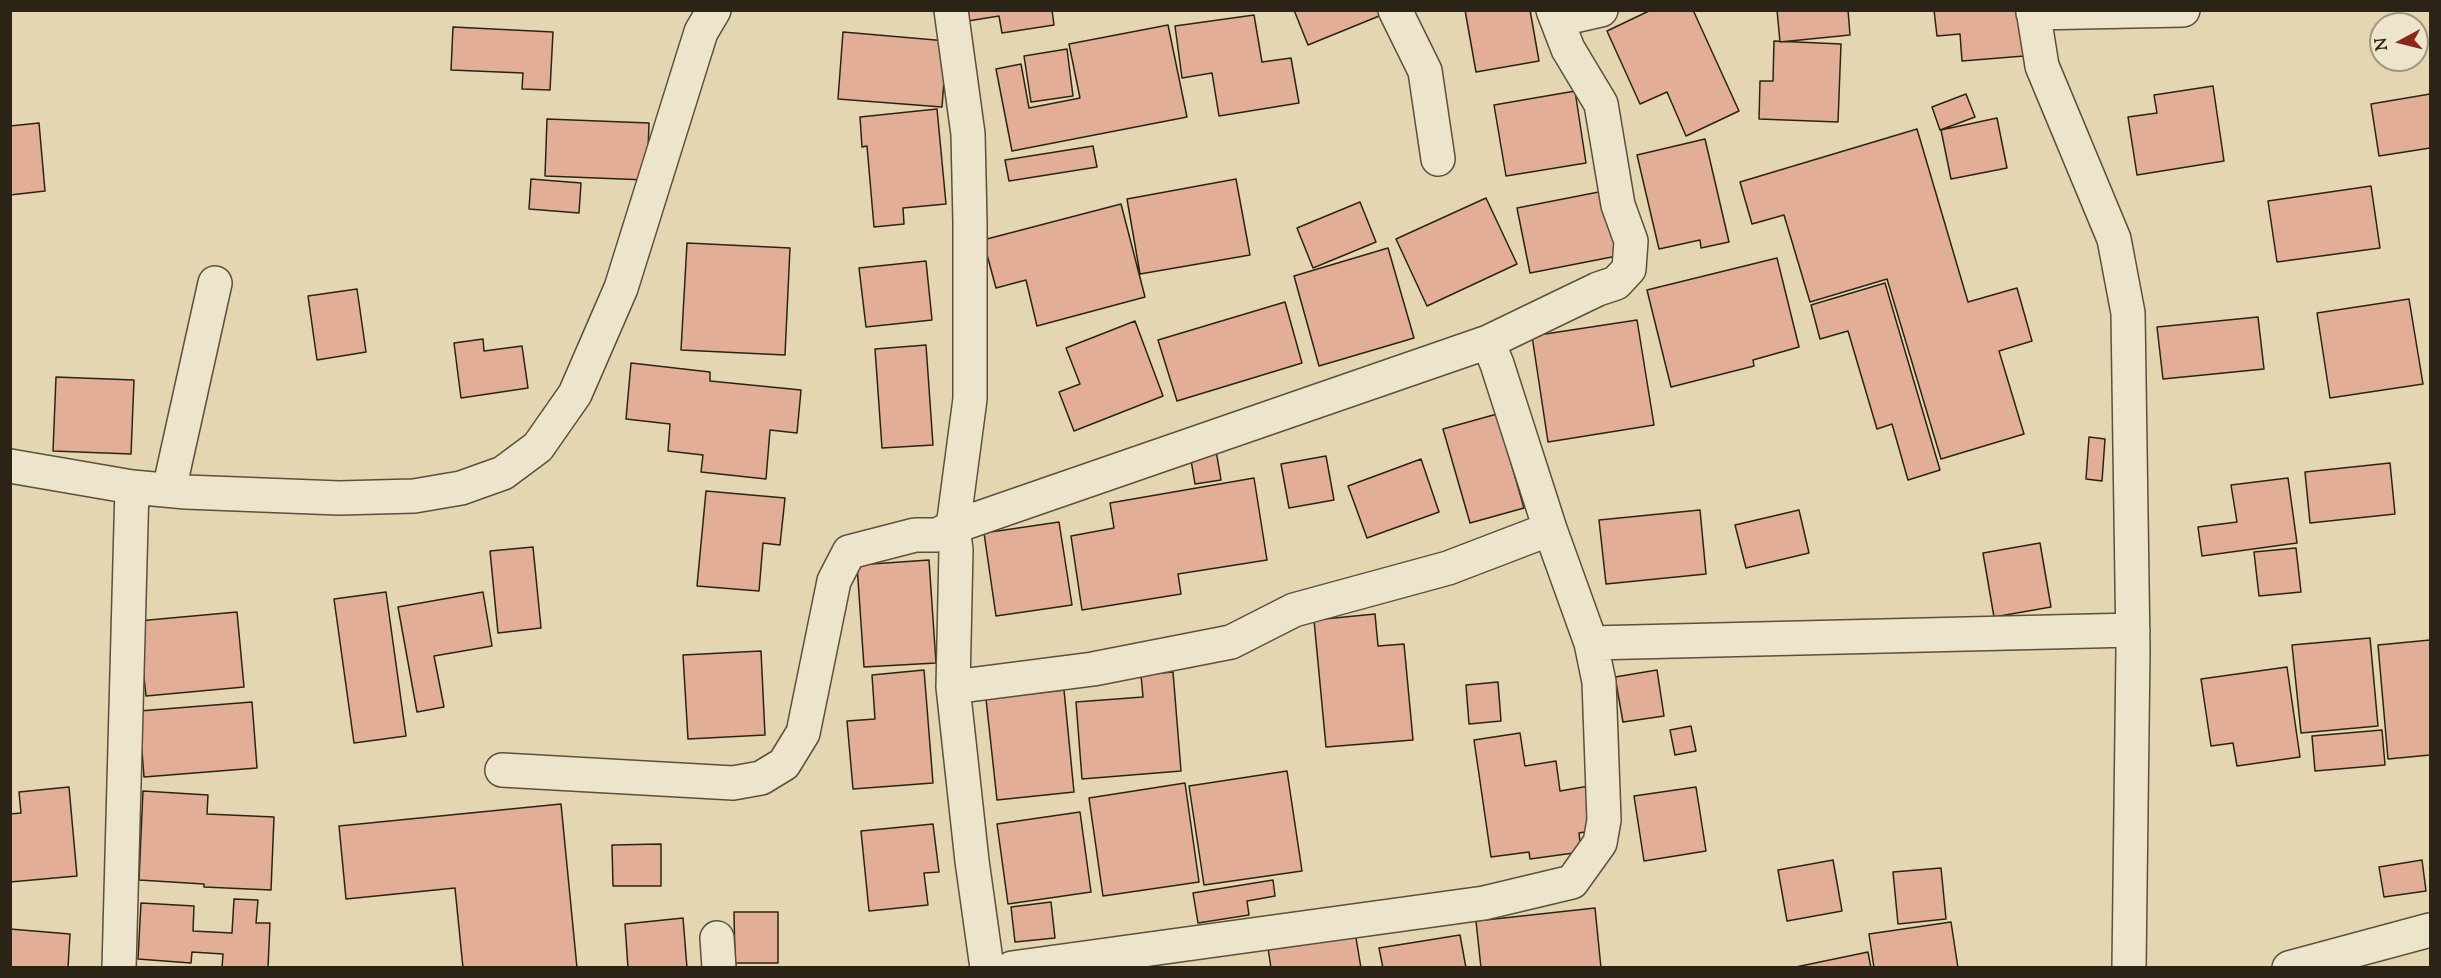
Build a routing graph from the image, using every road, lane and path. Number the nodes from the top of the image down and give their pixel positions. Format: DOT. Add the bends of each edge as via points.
graph roads {
  1 [pos="714,10"];
  2 [pos="951,10"];
  3 [pos="1395,10"];
  4 [pos="1601,10"];
  5 [pos="2183,10"];
  6 [pos="2033,12"];
  7 [pos="1555,15"];
  8 [pos="1438,159"];
  9 [pos="215,283"];
  10 [pos="1488,342"];
  11 [pos="10,466"];
  12 [pos="132,487"];
  13 [pos="169,490"];
  14 [pos="953,527"];
  15 [pos="1550,529"];
  16 [pos="2133,630"];
  17 [pos="1591,643"];
  18 [pos="953,687"];
  19 [pos="502,770"];
  20 [pos="2430,930"];
  21 [pos="119,968"];
  22 [pos="987,968"];
  23 [pos="1011,968"];
  24 [pos="2129,968"];
  25 [pos="2289,968"];
  1 -- 13 [label="street" via="701,32 621,288 575,394 538,447 503,473 461,488 414,496 339,498"];
  2 -- 14 [label="street" via="968,134 970,222 970,399"];
  3 -- 8 [label="street" via="1425,70"];
  4 -- 7 [label="street"];
  5 -- 6 [label="street"];
  6 -- 16 [label="street" via="2042,66 2114,239 2128,313"];
  7 -- 10 [label="street" via="1568,49 1601,104 1618,205 1631,241 1629,269 1616,283"];
  9 -- 13 [label="street"];
  10 -- 14 [label="street"];
  10 -- 15 [label="street"];
  11 -- 12 [label="street"];
  12 -- 13 [label="street"];
  12 -- 21 [label="street"];
  14 -- 18 [label="street"];
  14 -- 19 [label="street" via="937,535 915,535 849,552 834,581 803,732 784,764 761,778 733,783"];
  15 -- 17 [label="street"];
  15 -- 18 [label="street" via="1448,568 1294,610 1231,642 1093,669"];
  16 -- 17 [label="street"];
  16 -- 24 [label="street"];
  17 -- 23 [label="street" via="1599,681 1604,820 1600,843 1572,882 1484,903"];
  18 -- 22 [label="street"];
  20 -- 25 [label="street"];
}
